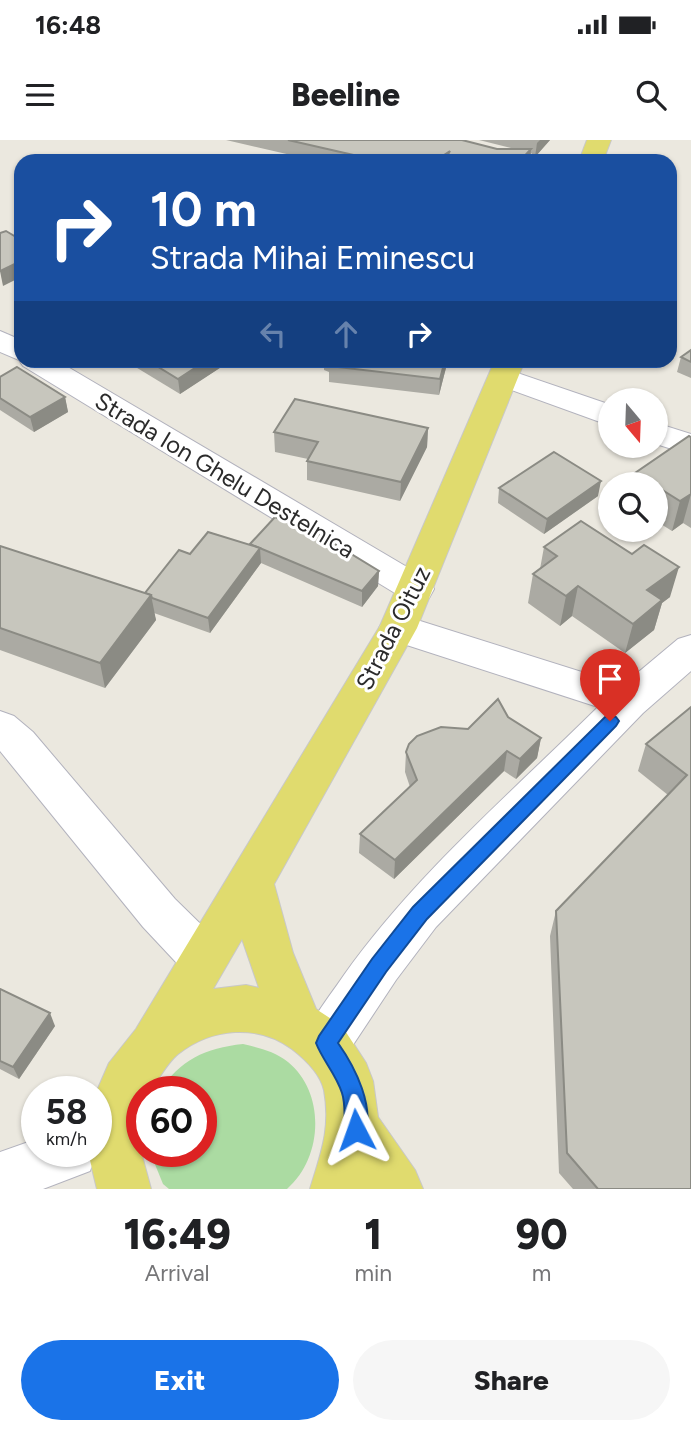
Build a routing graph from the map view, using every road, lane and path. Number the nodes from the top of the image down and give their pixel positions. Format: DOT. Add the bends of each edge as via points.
graph roads {
  1 [pos="47,368"];
  2 [pos="506,369"];
  3 [pos="598,410"];
  4 [pos="668,437"];
  5 [pos="691,445"];
  6 [pos="416,589"];
  7 [pos="398,628"];
  8 [pos="691,649"];
  9 [pos="629,702"];
  10 [pos="0,727"];
  11 [pos="251,882"];
  12 [pos="204,959"];
  13 [pos="311,1032"];
  14 [pos="156,1040"];
  15 [pos="112,1120"];
  16 [pos="356,1130"];
  17 [pos="67,1167"];
  18 [pos="0,1179"];
  19 [pos="337,1189"];
  20 [pos="396,1189"];
  1 -- 6 [label="street, Strada Ion Ghelu Destelnica"];
  2 -- 3 [label="street"];
  2 -- 6 [label="main road, Strada Oituz"];
  4 -- 5 [label="street"];
  6 -- 7 [label="main road, Strada Oituz"];
  7 -- 9 [label="street"];
  7 -- 11 [label="main road, Strada Oituz"];
  8 -- 9 [label="street"];
  9 -- 13 [label="street" via="420,913 379,965"];
  10 -- 12 [label="street" via="19,743 159,913"];
  11 -- 12 [label="main road, Strada Oituz"];
  11 -- 13 [label="main road" via="272,968"];
  12 -- 14 [label="main road, Strada Oituz"];
  13 -- 14 [label="main road" via="262,1009 225,1008 188,1019"];
  13 -- 16 [label="main road" via="343,1068 354,1098"];
  14 -- 15 [label="main road" via="134,1067"];
  16 -- 19 [label="main road"];
  16 -- 20 [label="main road"];
  17 -- 18 [label="street"];
}
